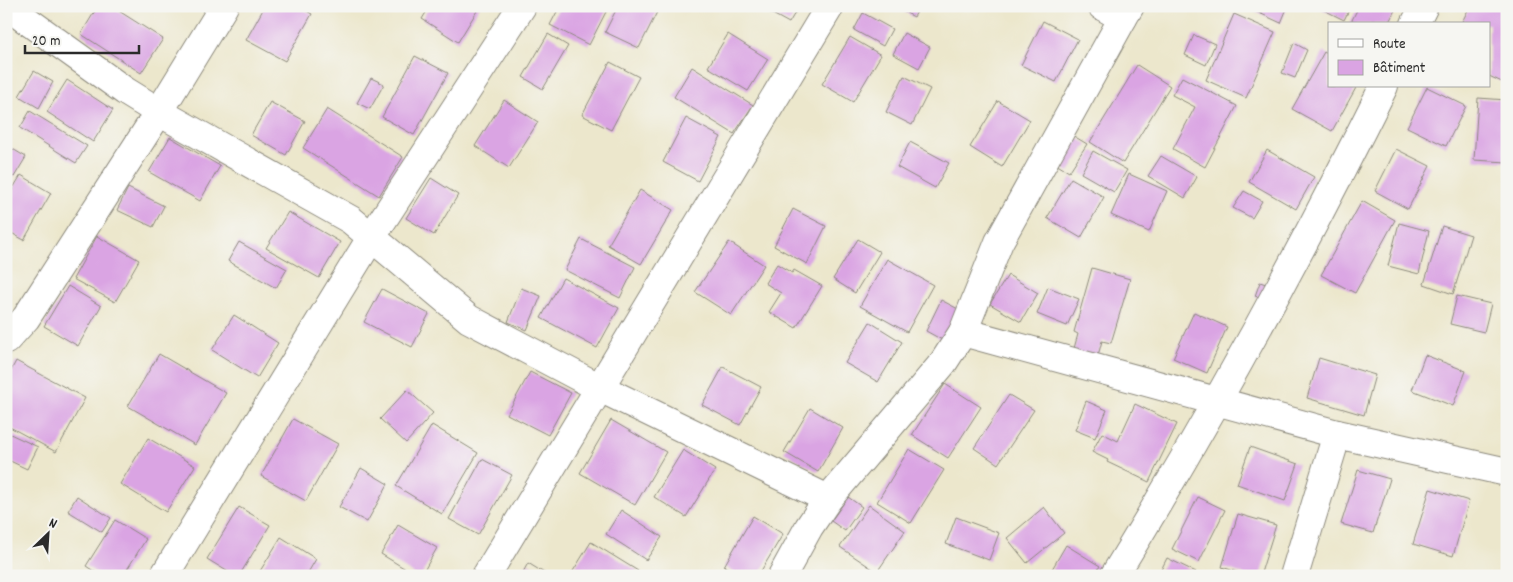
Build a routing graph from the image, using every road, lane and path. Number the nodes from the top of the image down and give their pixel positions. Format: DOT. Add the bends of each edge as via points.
graph roads {
  1 [pos="7,6"];
  2 [pos="224,6"];
  3 [pos="522,6"];
  4 [pos="830,6"];
  5 [pos="1424,6"];
  6 [pos="1118,10"];
  7 [pos="1416,22"];
  8 [pos="1383,88"];
  9 [pos="160,112"];
  10 [pos="371,238"];
  11 [pos="963,332"];
  12 [pos="6,340"];
  13 [pos="600,388"];
  14 [pos="1218,402"];
  15 [pos="1337,434"];
  16 [pos="1507,472"];
  17 [pos="828,499"];
  18 [pos="164,576"];
  19 [pos="486,576"];
  20 [pos="782,576"];
  21 [pos="1114,576"];
  22 [pos="1294,576"];
  1 -- 9 [label="street"];
  2 -- 9 [label="street"];
  3 -- 10 [label="street"];
  4 -- 13 [label="street"];
  5 -- 7 [label="street"];
  6 -- 11 [label="street" via="999,242"];
  8 -- 14 [label="street" via="1294,264"];
  9 -- 10 [label="street" via="351,220"];
  9 -- 12 [label="street" via="26,318"];
  10 -- 13 [label="street" via="469,319"];
  10 -- 18 [label="street"];
  11 -- 14 [label="street"];
  11 -- 17 [label="street" via="943,363"];
  13 -- 17 [label="street"];
  13 -- 19 [label="street"];
  14 -- 15 [label="street"];
  14 -- 21 [label="street"];
  15 -- 16 [label="street"];
  15 -- 22 [label="street"];
  17 -- 20 [label="street"];
}
